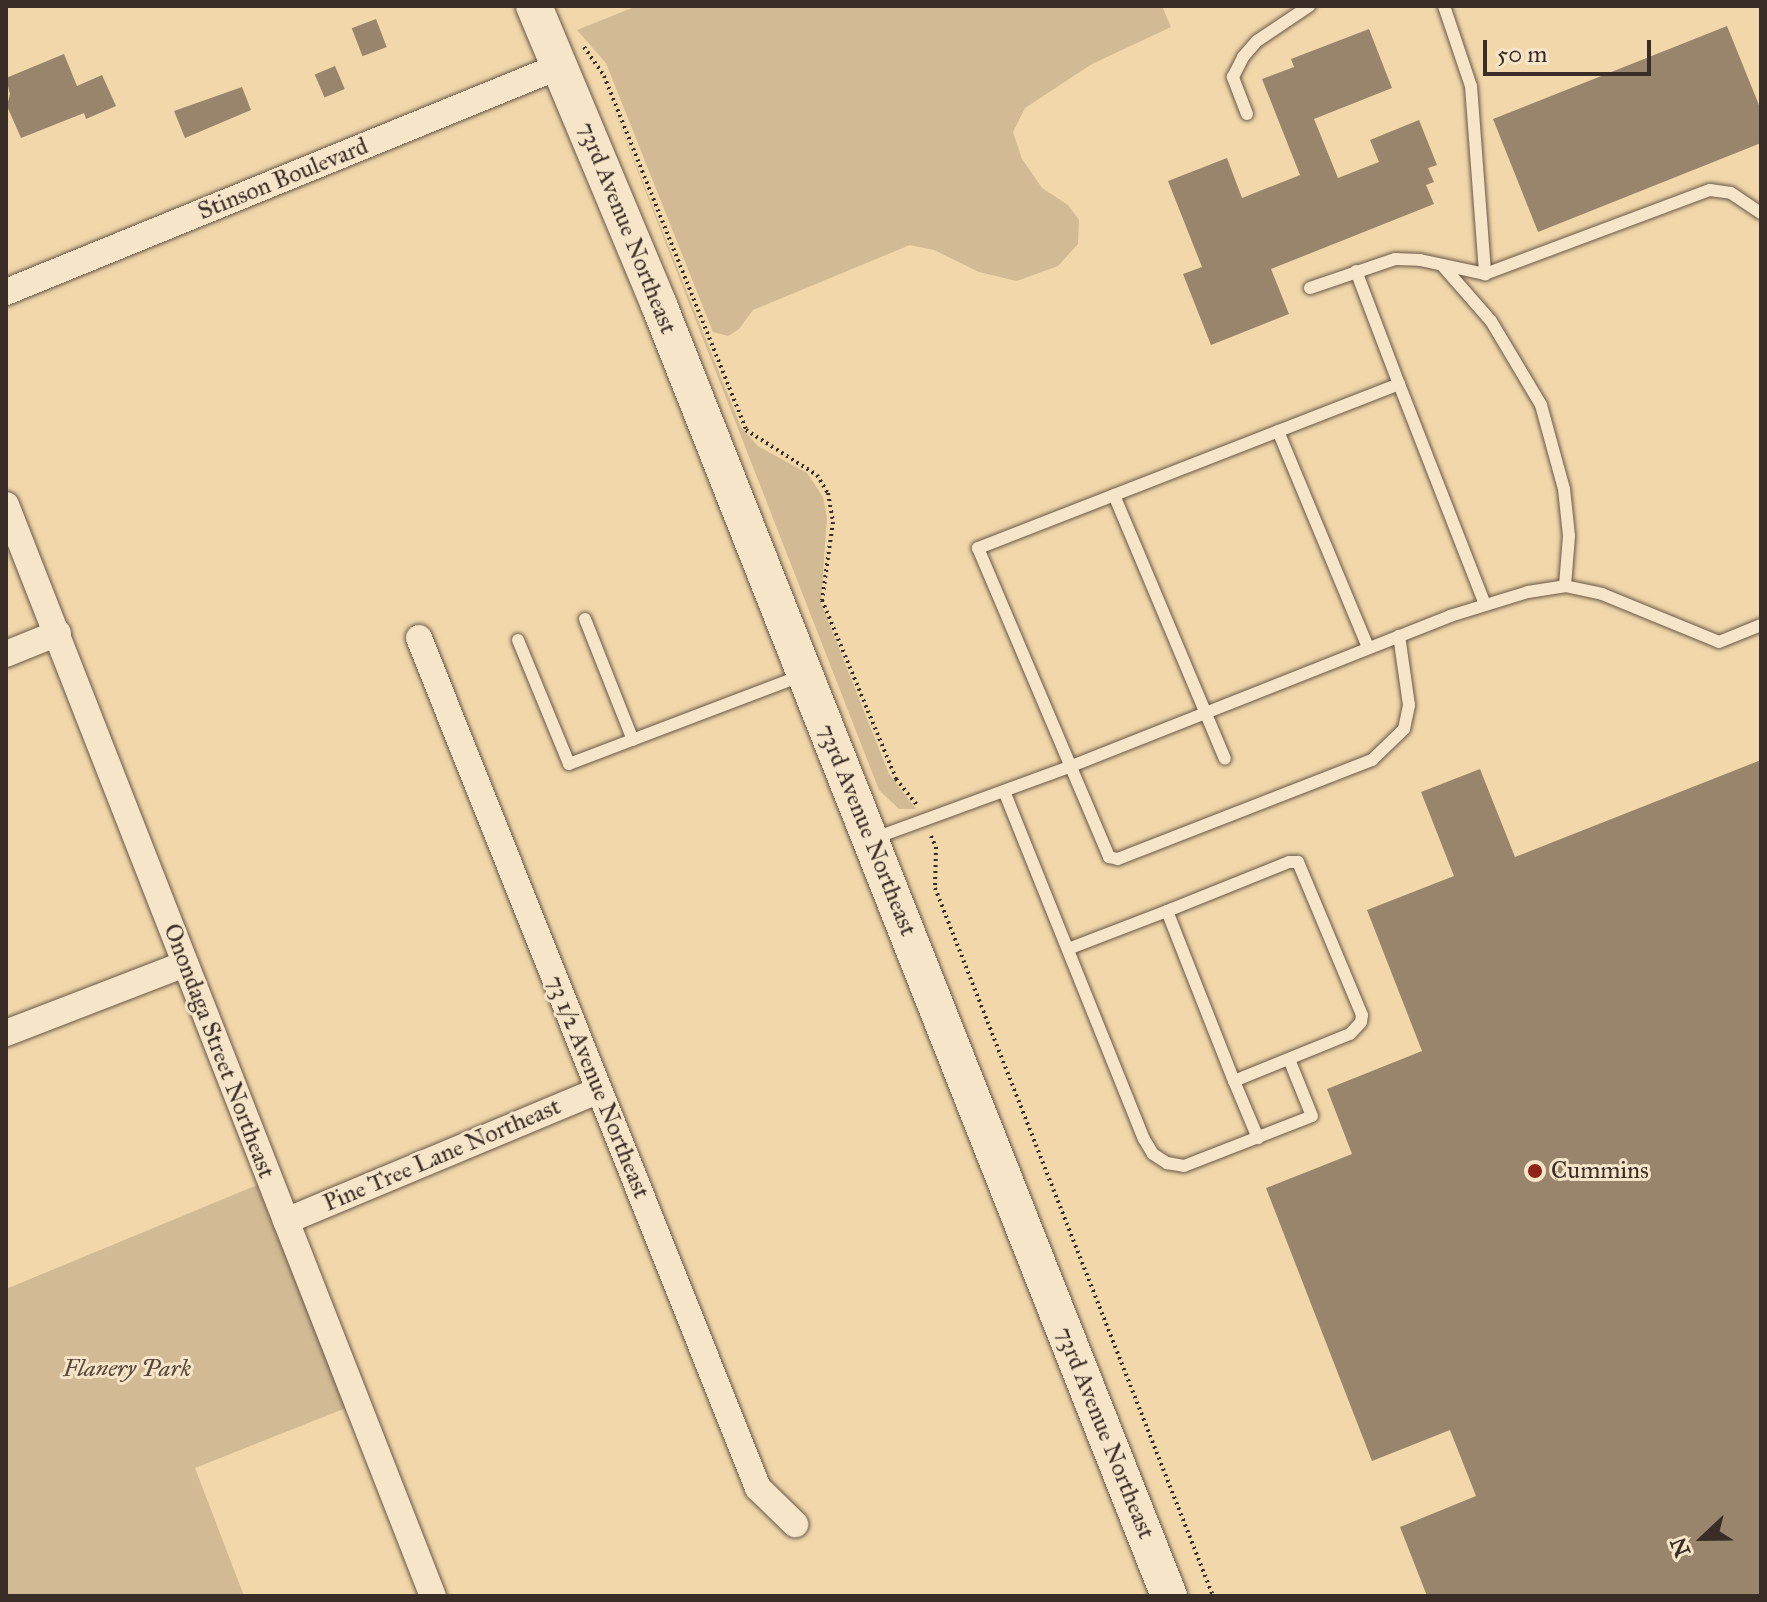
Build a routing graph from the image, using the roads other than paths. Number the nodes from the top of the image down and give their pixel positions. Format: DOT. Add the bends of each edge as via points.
graph roads {
  1 [pos="534,6"];
  2 [pos="1309,6"];
  3 [pos="1444,6"];
  4 [pos="556,56"];
  5 [pos="1247,114"];
  6 [pos="1761,213"];
  7 [pos="1442,264"];
  8 [pos="1356,271"];
  9 [pos="1485,274"];
  10 [pos="1310,288"];
  11 [pos="6,292"];
  12 [pos="1399,384"];
  13 [pos="1278,431"];
  14 [pos="1114,495"];
  15 [pos="6,505"];
  16 [pos="1565,586"];
  17 [pos="1485,605"];
  18 [pos="585,619"];
  19 [pos="1761,625"];
  20 [pos="58,633"];
  21 [pos="1399,636"];
  22 [pos="419,638"];
  23 [pos="518,640"];
  24 [pos="1368,647"];
  25 [pos="6,654"];
  26 [pos="806,674"];
  27 [pos="1205,714"];
  28 [pos="633,740"];
  29 [pos="1225,759"];
  30 [pos="1069,767"];
  31 [pos="1004,791"];
  32 [pos="871,839"];
  33 [pos="1167,911"];
  34 [pos="1068,949"];
  35 [pos="185,964"];
  36 [pos="6,1033"];
  37 [pos="1289,1059"];
  38 [pos="1234,1081"];
  39 [pos="599,1090"];
  40 [pos="1258,1138"];
  41 [pos="286,1221"];
  42 [pos="795,1524"];
  43 [pos="433,1596"];
  44 [pos="1169,1596"];
  1 -- 4 [label="street, 73rd Avenue Northeast"];
  2 -- 5 [label="lane" via="1257,41 1243,57 1233,77"];
  3 -- 9 [label="lane" via="1471,86"];
  4 -- 11 [label="street, Stinson Boulevard"];
  4 -- 26 [label="street, 73rd Avenue Northeast"];
  6 -- 9 [label="lane" via="1731,193 1710,190"];
  7 -- 8 [label="lane" via="1395,259"];
  7 -- 9 [label="lane"];
  7 -- 16 [label="lane" via="1491,321 1541,405 1564,489 1569,536"];
  8 -- 10 [label="lane"];
  8 -- 12 [label="lane"];
  12 -- 13 [label="lane"];
  12 -- 17 [label="lane"];
  13 -- 14 [label="lane"];
  13 -- 24 [label="lane"];
  14 -- 27 [label="lane"];
  14 -- 30 [label="lane" via="978,548"];
  15 -- 20 [label="street, Onondaga Street Northeast"];
  16 -- 17 [label="lane"];
  16 -- 19 [label="lane" via="1602,594 1719,642"];
  17 -- 21 [label="lane"];
  18 -- 28 [label="lane"];
  20 -- 25 [label="street"];
  20 -- 35 [label="street, Onondaga Street Northeast"];
  21 -- 24 [label="lane"];
  21 -- 30 [label="lane" via="1409,705 1404,729 1372,760 1118,859 1103,849"];
  22 -- 39 [label="street, 73 1/2 Avenue Northeast"];
  23 -- 28 [label="lane" via="569,764"];
  24 -- 27 [label="lane"];
  26 -- 28 [label="lane"];
  26 -- 32 [label="street, 73rd Avenue Northeast"];
  27 -- 29 [label="lane"];
  27 -- 30 [label="lane"];
  30 -- 31 [label="lane"];
  31 -- 32 [label="lane"];
  31 -- 34 [label="lane"];
  32 -- 44 [label="street, 73rd Avenue Northeast"];
  33 -- 34 [label="lane"];
  33 -- 37 [label="lane" via="1298,862 1362,1015 1350,1034"];
  33 -- 38 [label="lane"];
  34 -- 40 [label="lane" via="1153,1154 1184,1166"];
  35 -- 36 [label="street"];
  35 -- 41 [label="street, Onondaga Street Northeast"];
  37 -- 38 [label="lane"];
  37 -- 40 [label="lane" via="1312,1116"];
  38 -- 40 [label="lane"];
  39 -- 41 [label="street, Pine Tree Lane Northeast"];
  39 -- 42 [label="street, 73 1/2 Avenue Northeast" via="758,1488"];
  41 -- 43 [label="street, Onondaga Street Northeast"];
}
